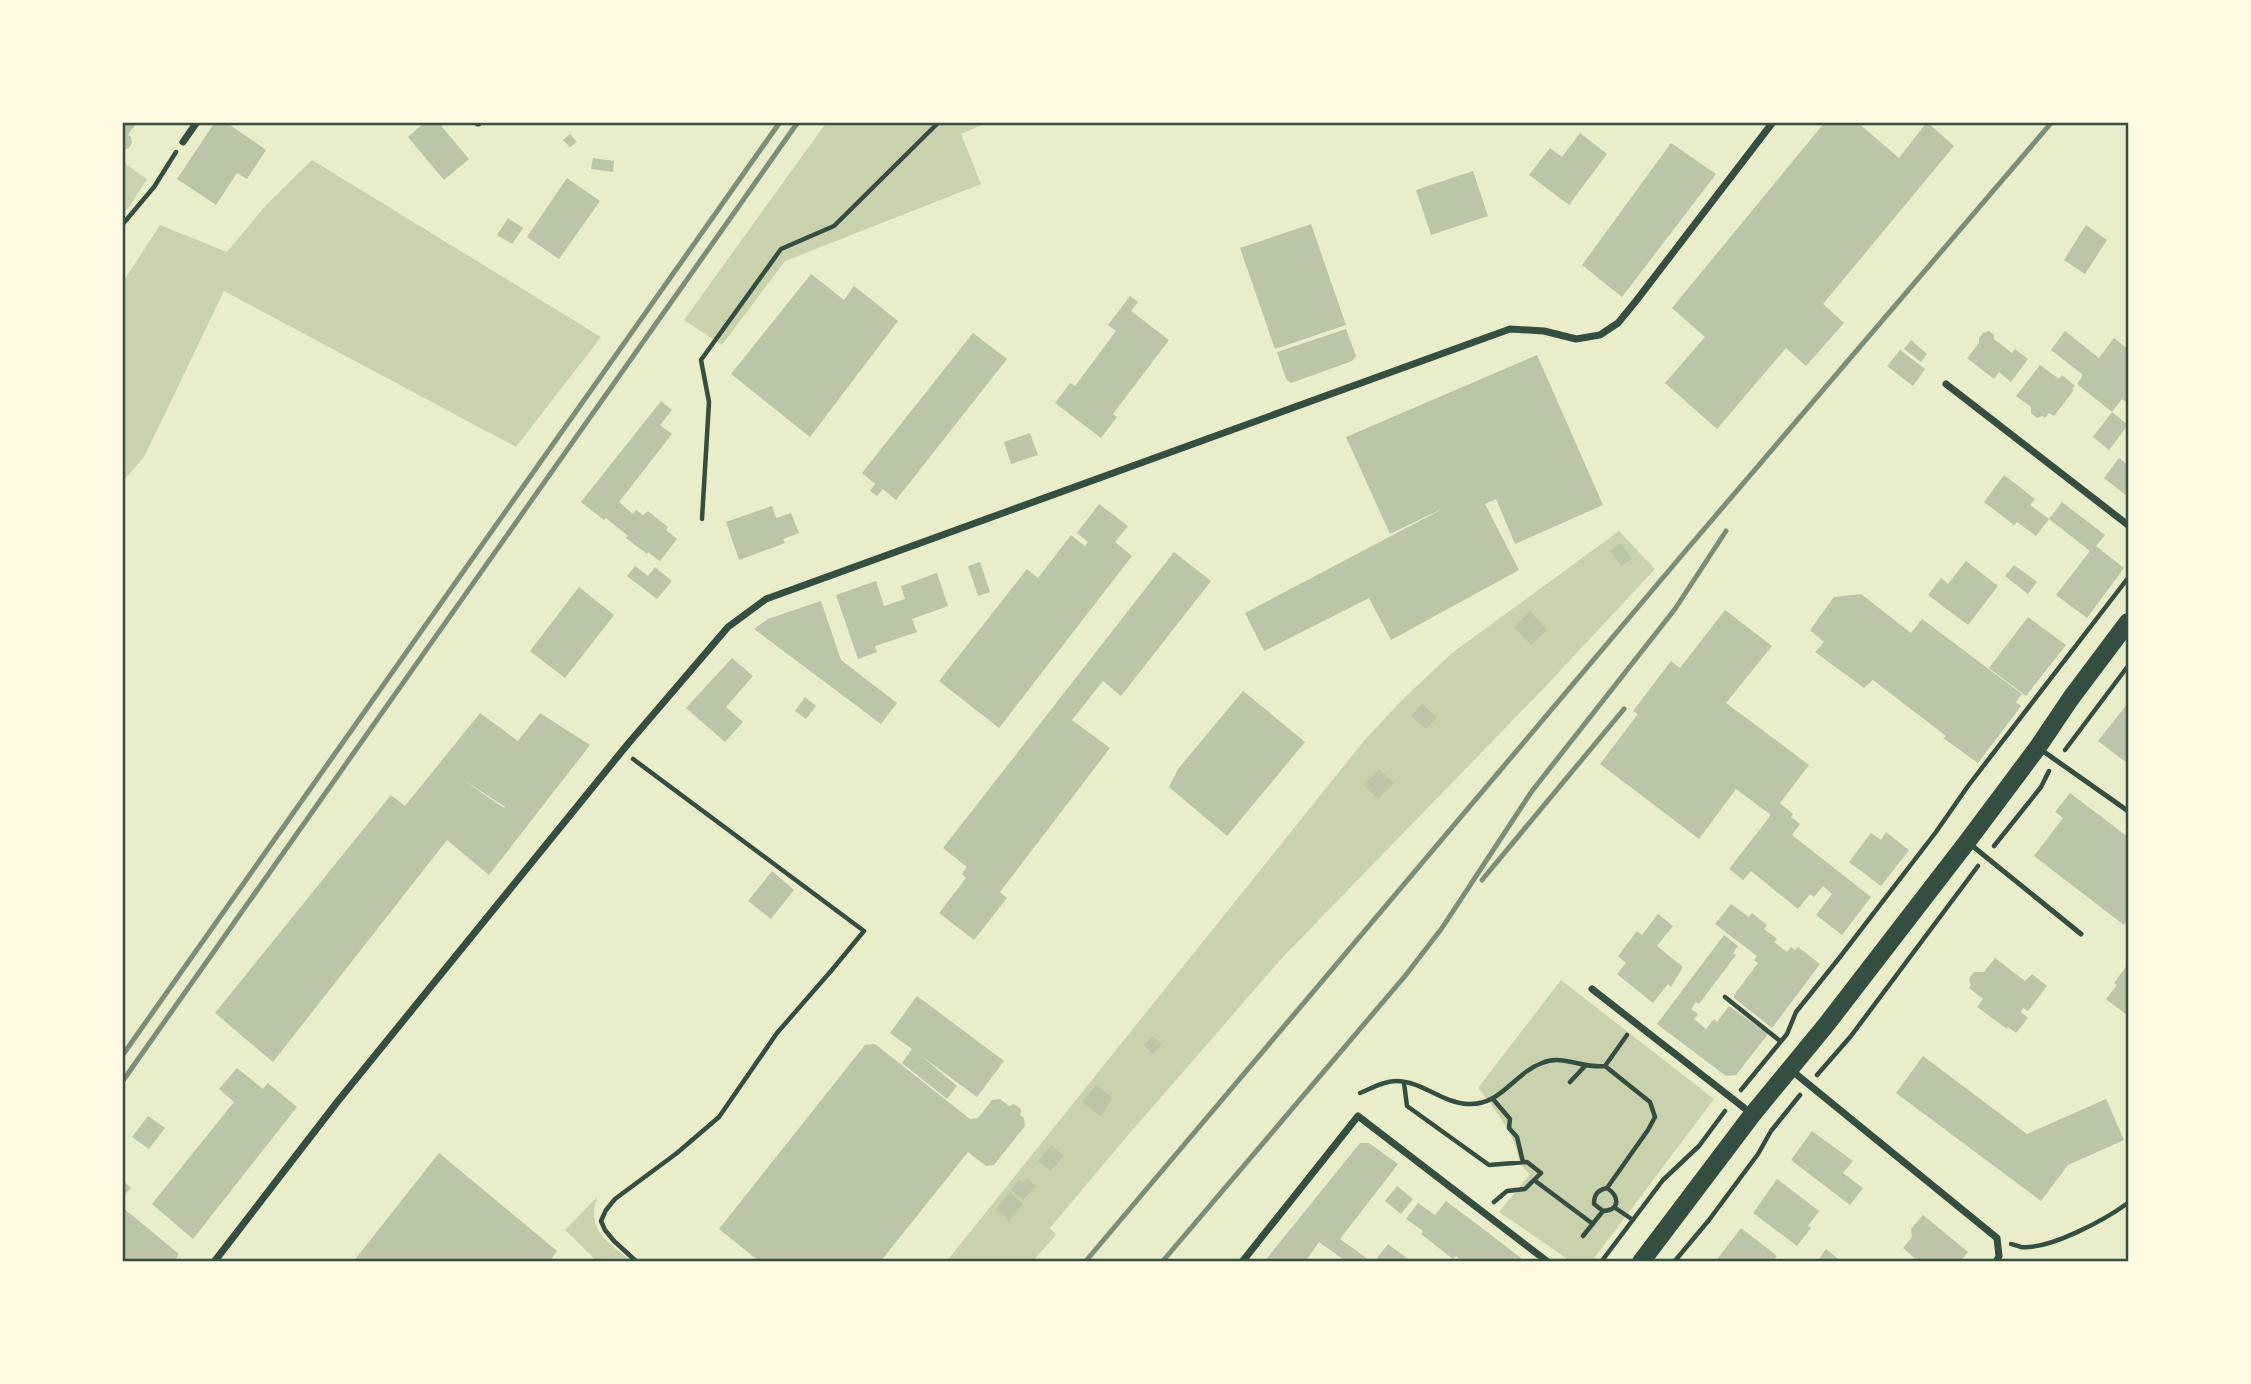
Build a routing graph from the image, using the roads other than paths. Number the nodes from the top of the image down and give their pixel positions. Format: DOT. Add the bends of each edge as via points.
graph roads {
  1 [pos="197,122"];
  2 [pos="1773,122"];
  3 [pos="183,142"];
  4 [pos="1946,384"];
  5 [pos="2129,525"];
  6 [pos="2129,622"];
  7 [pos="2038,747"];
  8 [pos="2129,811"];
  9 [pos="1967,842"];
  10 [pos="2081,934"];
  11 [pos="1592,989"];
  12 [pos="1790,1069"];
  13 [pos="1752,1115"];
  14 [pos="214,1262"];
  15 [pos="1242,1262"];
  16 [pos="1548,1262"];
  17 [pos="1641,1262"];
  18 [pos="1996,1262"];
  1 -- 3 [label="street"];
  2 -- 14 [label="street" via="1636,301 1618,323 1600,335 1576,339 1510,329 766,599 728,626 338,1101"];
  4 -- 5 [label="street"];
  6 -- 7 [label="main road"];
  7 -- 8 [label="lane"];
  7 -- 9 [label="main road"];
  9 -- 10 [label="lane"];
  9 -- 12 [label="main road"];
  11 -- 13 [label="street"];
  12 -- 13 [label="main road"];
  12 -- 18 [label="street" via="1997,1238"];
  13 -- 17 [label="main road"];
  15 -- 16 [label="street" via="1359,1116"];
}
